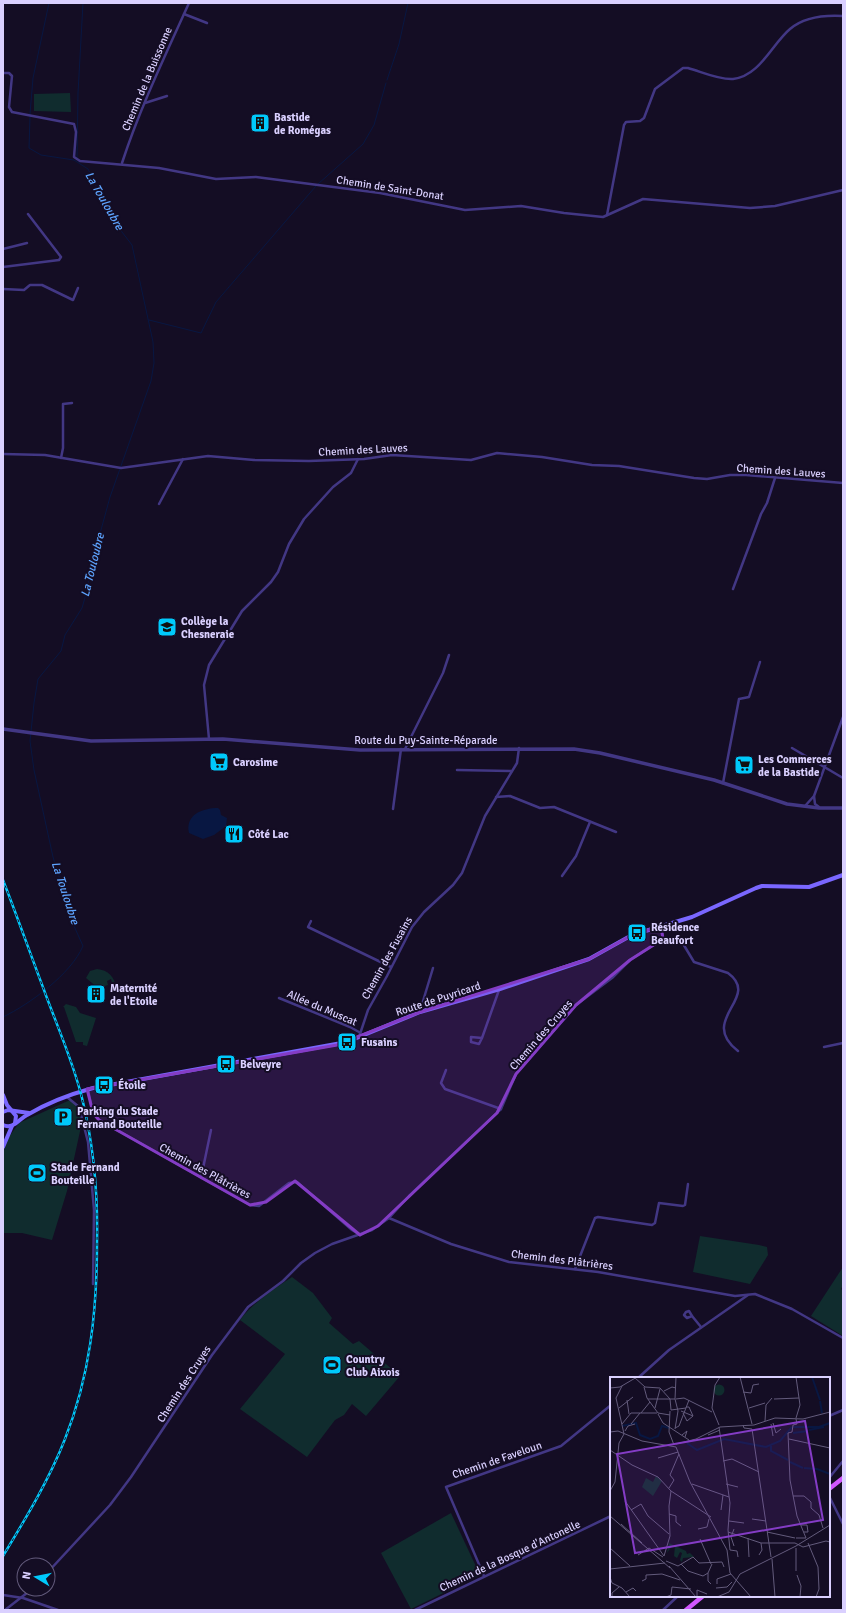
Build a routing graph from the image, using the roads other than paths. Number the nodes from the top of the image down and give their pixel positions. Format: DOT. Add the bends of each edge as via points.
graph roads {
  1 [pos="189,3"];
  2 [pos="184,14"];
  3 [pos="843,16"];
  4 [pos="207,23"];
  5 [pos="3,73"];
  6 [pos="167,96"];
  7 [pos="144,103"];
  8 [pos="122,163"];
  9 [pos="843,190"];
  10 [pos="28,214"];
  11 [pos="607,215"];
  12 [pos="26,243"];
  13 [pos="3,249"];
  14 [pos="3,267"];
  15 [pos="78,288"];
  16 [pos="3,289"];
  17 [pos="72,403"];
  18 [pos="3,454"];
  19 [pos="61,458"];
  20 [pos="183,458"];
  21 [pos="358,459"];
  22 [pos="775,478"];
  23 [pos="843,483"];
  24 [pos="159,504"];
  25 [pos="733,588"];
  26 [pos="449,655"];
  27 [pos="760,662"];
  28 [pos="843,718"];
  29 [pos="3,729"];
  30 [pos="209,739"];
  31 [pos="519,748"];
  32 [pos="792,748"];
  33 [pos="403,749"];
  34 [pos="824,768"];
  35 [pos="457,770"];
  36 [pos="512,771"];
  37 [pos="843,778"];
  38 [pos="723,783"];
  39 [pos="814,796"];
  40 [pos="495,797"];
  41 [pos="805,806"];
  42 [pos="820,808"];
  43 [pos="843,808"];
  44 [pos="393,810"];
  45 [pos="590,822"];
  46 [pos="616,832"];
  47 [pos="843,875"];
  48 [pos="562,876"];
  49 [pos="311,921"];
  50 [pos="661,926"];
  51 [pos="663,939"];
  52 [pos="391,967"];
  53 [pos="433,968"];
  54 [pos="500,989"];
  55 [pos="279,998"];
  56 [pos="420,1012"];
  57 [pos="359,1035"];
  58 [pos="482,1038"];
  59 [pos="843,1043"];
  60 [pos="824,1048"];
  61 [pos="738,1051"];
  62 [pos="446,1070"];
  63 [pos="86,1090"];
  64 [pos="3,1096"];
  65 [pos="67,1096"];
  66 [pos="501,1109"];
  67 [pos="3,1111"];
  68 [pos="13,1112"];
  69 [pos="28,1114"];
  70 [pos="13,1125"];
  71 [pos="4,1126"];
  72 [pos="211,1130"];
  73 [pos="6,1137"];
  74 [pos="3,1146"];
  75 [pos="201,1178"];
  76 [pos="688,1184"];
  77 [pos="389,1218"];
  78 [pos="360,1235"];
  79 [pos="575,1269"];
  80 [pos="93,1284"];
  81 [pos="748,1295"];
  82 [pos="692,1316"];
  83 [pos="701,1327"];
  84 [pos="843,1338"];
  85 [pos="639,1377"];
  86 [pos="610,1406"];
  87 [pos="843,1410"];
  88 [pos="830,1416"];
  89 [pos="843,1461"];
  90 [pos="830,1477"];
  91 [pos="843,1478"];
  92 [pos="830,1488"];
  93 [pos="830,1498"];
  94 [pos="610,1516"];
  95 [pos="843,1524"];
  96 [pos="56,1563"];
  97 [pos="484,1576"];
  98 [pos="3,1594"];
  99 [pos="677,1597"];
  100 [pos="702,1597"];
  101 [pos="23,1598"];
  102 [pos="5,1610"];
  103 [pos="58,1610"];
  104 [pos="415,1610"];
  105 [pos="663,1610"];
  106 [pos="686,1610"];
  1 -- 2 [label="street, Chemin de la Buissonne"];
  2 -- 4 [label="street"];
  2 -- 7 [label="street, Chemin de la Buissonne"];
  3 -- 11 [label="street" via="820,16 791,28 764,59 741,76 728,79 682,68 655,89 644,118 640,121 626,122 624,125"];
  5 -- 8 [label="street, Chemin de Saint-Donat" via="12,76 9,107 12,112 74,124 76,160"];
  6 -- 7 [label="street"];
  7 -- 8 [label="street, Chemin de la Buissonne"];
  8 -- 11 [label="street, Chemin de Saint-Donat" via="216,179 256,177 333,187 465,210 521,206 564,213 603,217"];
  9 -- 11 [label="street, Chemin de Saint-Donat" via="775,206 750,208 643,199"];
  10 -- 14 [label="street" via="61,257 59,260"];
  12 -- 13 [label="street"];
  15 -- 16 [label="street" via="73,300 42,285 30,285 24,290"];
  17 -- 19 [label="street" via="63,404"];
  18 -- 19 [label="street, Chemin des Lauves"];
  19 -- 20 [label="street, Chemin des Lauves" via="120,468"];
  20 -- 21 [label="street, Chemin des Lauves" via="208,456 254,460"];
  20 -- 24 [label="street"];
  21 -- 22 [label="street, Chemin des Lauves" via="392,455 471,460 497,453 619,466 694,478 738,475"];
  21 -- 30 [label="street" via="350,473 333,487 304,519 289,544 278,572 242,611 209,665 204,685"];
  22 -- 23 [label="street, Chemin des Lauves"];
  22 -- 25 [label="street"];
  26 -- 33 [label="street" via="443,673"];
  27 -- 38 [label="street" via="748,697 739,699"];
  28 -- 34 [label="street"];
  29 -- 30 [label="street, Route du Puy-Sainte-Réparade" via="91,741"];
  30 -- 33 [label="street, Route du Puy-Sainte-Réparade" via="342,749"];
  31 -- 33 [label="street, Route du Puy-Sainte-Réparade"];
  31 -- 36 [label="street, Chemin des Fusains" via="519,756"];
  31 -- 38 [label="street, Route du Puy-Sainte-Réparade" via="574,749 600,753"];
  32 -- 34 [label="street"];
  33 -- 44 [label="street"];
  34 -- 37 [label="street"];
  34 -- 39 [label="street"];
  35 -- 36 [label="street"];
  36 -- 40 [label="street, Chemin des Fusains"];
  38 -- 41 [label="street, Route du Puy-Sainte-Réparade" via="773,800"];
  39 -- 41 [label="street"];
  39 -- 42 [label="street" via="815,804"];
  40 -- 45 [label="street" via="510,796 540,808 554,807"];
  40 -- 52 [label="street, Chemin des Fusains" via="457,880 417,919"];
  41 -- 42 [label="street, Route du Puy-Sainte-Réparade"];
  42 -- 43 [label="street, Route du Puy-Sainte-Réparade"];
  45 -- 46 [label="street"];
  45 -- 48 [label="street" via="576,856"];
  47 -- 50 [label="main road, Route de Puyricard" via="809,887 762,886 692,917"];
  49 -- 52 [label="street" via="308,927"];
  50 -- 51 [label="street"];
  50 -- 54 [label="main road, Route de Puyricard" via="632,935 588,959"];
  51 -- 61 [label="street" via="666,943 682,942 694,962 732,976 738,987 738,994 726,1017 723,1032"];
  51 -- 66 [label="street, Chemin des Cruyes" via="630,960 612,978 576,1005 516,1074"];
  52 -- 57 [label="street, Chemin des Fusains" via="368,1010"];
  53 -- 56 [label="street"];
  54 -- 56 [label="main road, Route de Puyricard"];
  54 -- 58 [label="street"];
  55 -- 57 [label="street, Allée du Muscat" via="350,1027"];
  56 -- 57 [label="main road, Route de Puyricard"];
  57 -- 63 [label="main road, Route de Puyricard" via="336,1045"];
  59 -- 60 [label="street"];
  62 -- 66 [label="street" via="441,1083 445,1088"];
  63 -- 65 [label="main road, Route de Puyricard"];
  63 -- 75 [label="street, Chemin des Plâtrières" via="93,1113 99,1120"];
  64 -- 67 [label="main road"];
  64 -- 68 [label="main road"];
  65 -- 69 [label="main road, Route de Puyricard"];
  65 -- 80 [label="street" via="79,1108 88,1142 94,1210"];
  66 -- 77 [label="street, Chemin des Cruyes"];
  67 -- 68 [label="main road, Route de Puyricard"];
  68 -- 69 [label="main road, Route de Puyricard"];
  68 -- 70 [label="main road" via="16,1120"];
  69 -- 70 [label="main road, Route de Puyricard"];
  70 -- 71 [label="main road"];
  70 -- 73 [label="main road"];
  71 -- 73 [label="main road"];
  72 -- 75 [label="street"];
  73 -- 74 [label="main road"];
  75 -- 78 [label="street, Chemin des Plâtrières" via="254,1206 266,1202 289,1183 297,1182"];
  76 -- 79 [label="street" via="685,1205 659,1203 655,1223 652,1225 595,1218"];
  77 -- 78 [label="street"];
  77 -- 79 [label="street, Chemin des Plâtrières" via="451,1244 509,1262"];
  78 -- 96 [label="street, Chemin des Cruyes" via="332,1244 315,1253 248,1307 212,1355 131,1477 110,1505"];
  79 -- 81 [label="street, Chemin des Plâtrières" via="735,1296"];
  81 -- 83 [label="street"];
  81 -- 84 [label="street, Chemin des Plâtrières" via="755,1294 792,1309"];
  82 -- 83 [label="street"];
  83 -- 85 [label="street" via="669,1350"];
  86 -- 97 [label="street, Chemin de Faveloun" via="561,1446 446,1487"];
  87 -- 88 [label="street"];
  89 -- 90 [label="street"];
  91 -- 92 [label="main road"];
  93 -- 95 [label="street"];
  94 -- 97 [label="street, Chemin de la Bosque d'Antonelle"];
  97 -- 104 [label="street, Chemin de la Bosque d'Antonelle"];
  98 -- 101 [label="street"];
  99 -- 105 [label="street"];
  100 -- 106 [label="main road"];
  101 -- 102 [label="street"];
  101 -- 103 [label="street"];
}
